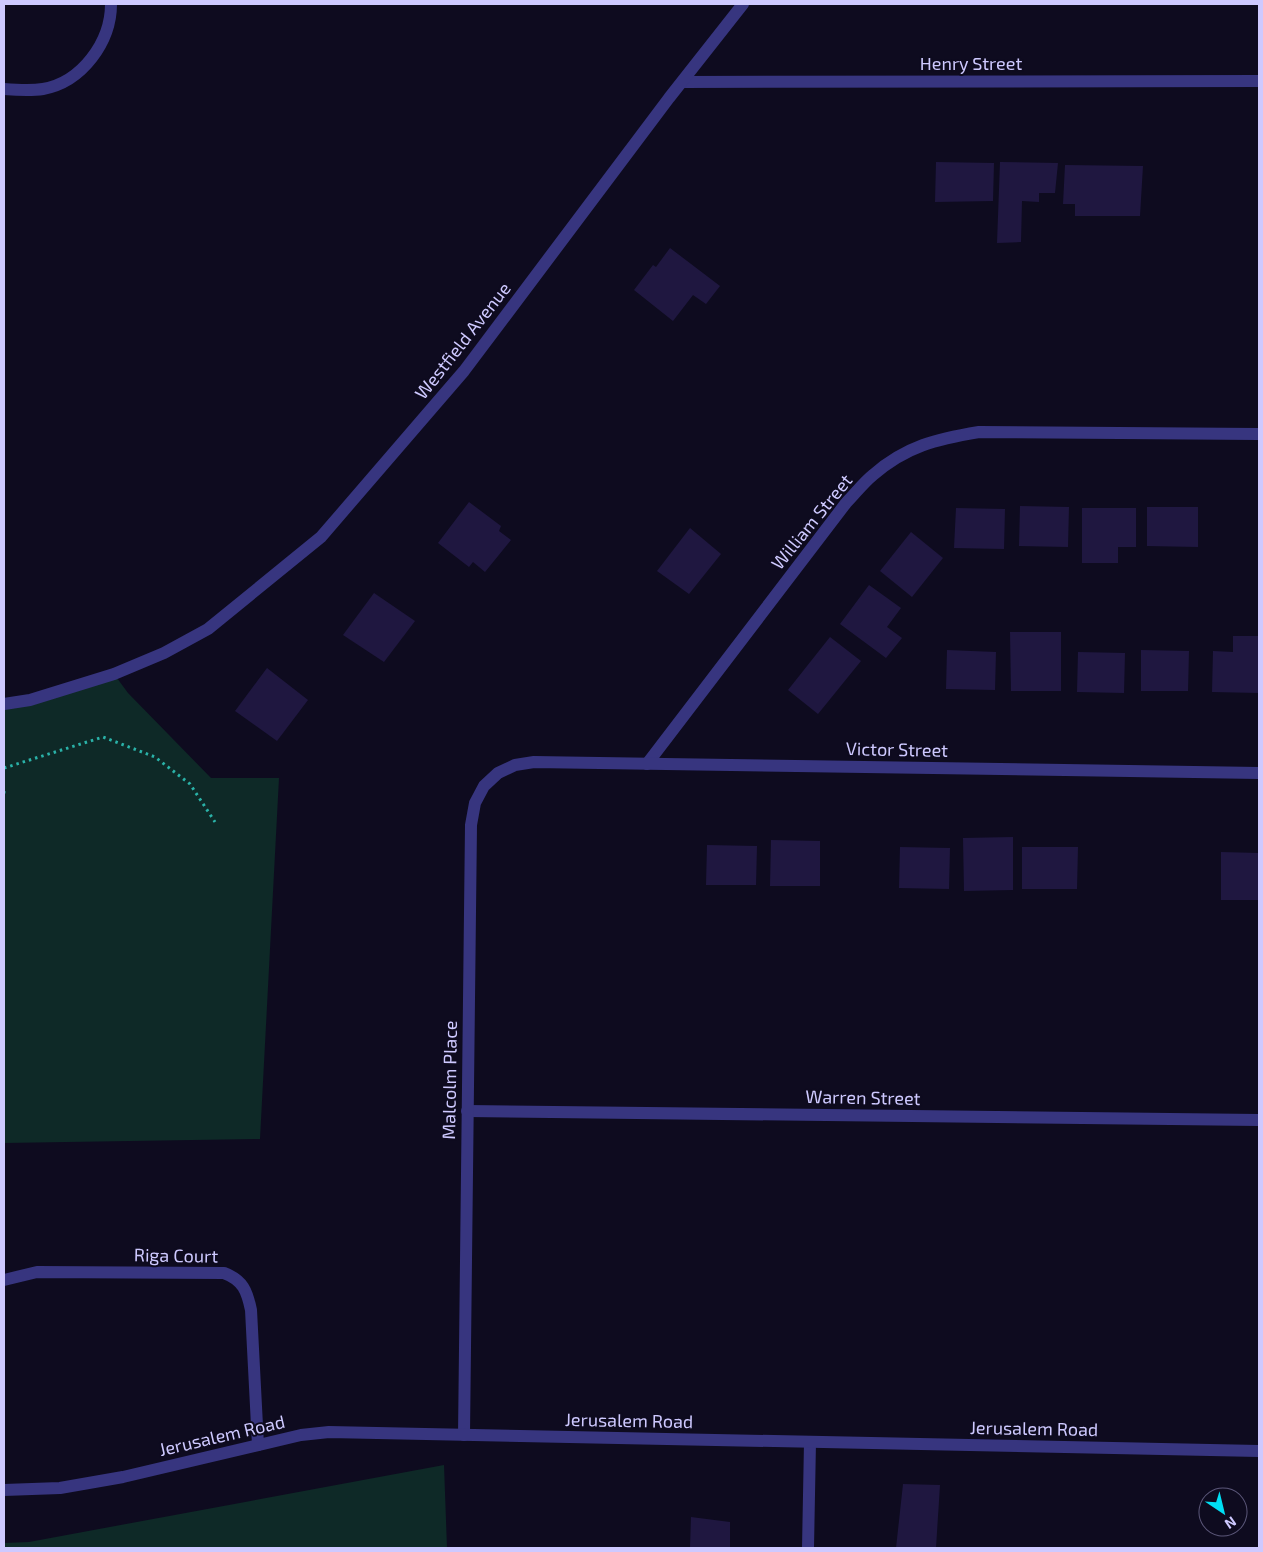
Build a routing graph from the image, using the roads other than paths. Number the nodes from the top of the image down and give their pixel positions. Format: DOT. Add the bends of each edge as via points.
graph roads {
  1 [pos="111,4"];
  2 [pos="743,4"];
  3 [pos="1259,81"];
  4 [pos="683,82"];
  5 [pos="4,89"];
  6 [pos="1259,434"];
  7 [pos="4,704"];
  8 [pos="534,762"];
  9 [pos="647,764"];
  10 [pos="1259,773"];
  11 [pos="467,1111"];
  12 [pos="1259,1120"];
  13 [pos="4,1280"];
  14 [pos="464,1435"];
  15 [pos="810,1442"];
  16 [pos="258,1445"];
  17 [pos="1259,1452"];
  18 [pos="4,1490"];
  19 [pos="808,1548"];
  1 -- 5 [label="street" via="104,40 76,74 43,89"];
  2 -- 4 [label="street, Westfield Avenue"];
  3 -- 4 [label="street, Henry Street"];
  4 -- 7 [label="street, Westfield Avenue" via="464,371 321,537 208,628 164,653 114,674 30,700"];
  6 -- 9 [label="street, William Street" via="978,432 941,439 905,453 873,475 846,503"];
  8 -- 9 [label="street, Victor Street"];
  8 -- 11 [label="street, Malcolm Place" via="515,765 498,773 484,786 474,803"];
  9 -- 10 [label="street, Victor Street"];
  11 -- 12 [label="street, Warren Street"];
  11 -- 14 [label="street, Malcolm Place"];
  13 -- 16 [label="street, Riga Court" via="38,1272 224,1273 234,1276 243,1286 251,1310"];
  14 -- 15 [label="street, Jerusalem Road"];
  14 -- 16 [label="street, Jerusalem Road" via="329,1432"];
  15 -- 17 [label="street, Jerusalem Road"];
  15 -- 19 [label="street"];
  16 -- 18 [label="street, Jerusalem Road" via="123,1477 60,1488"];
}
